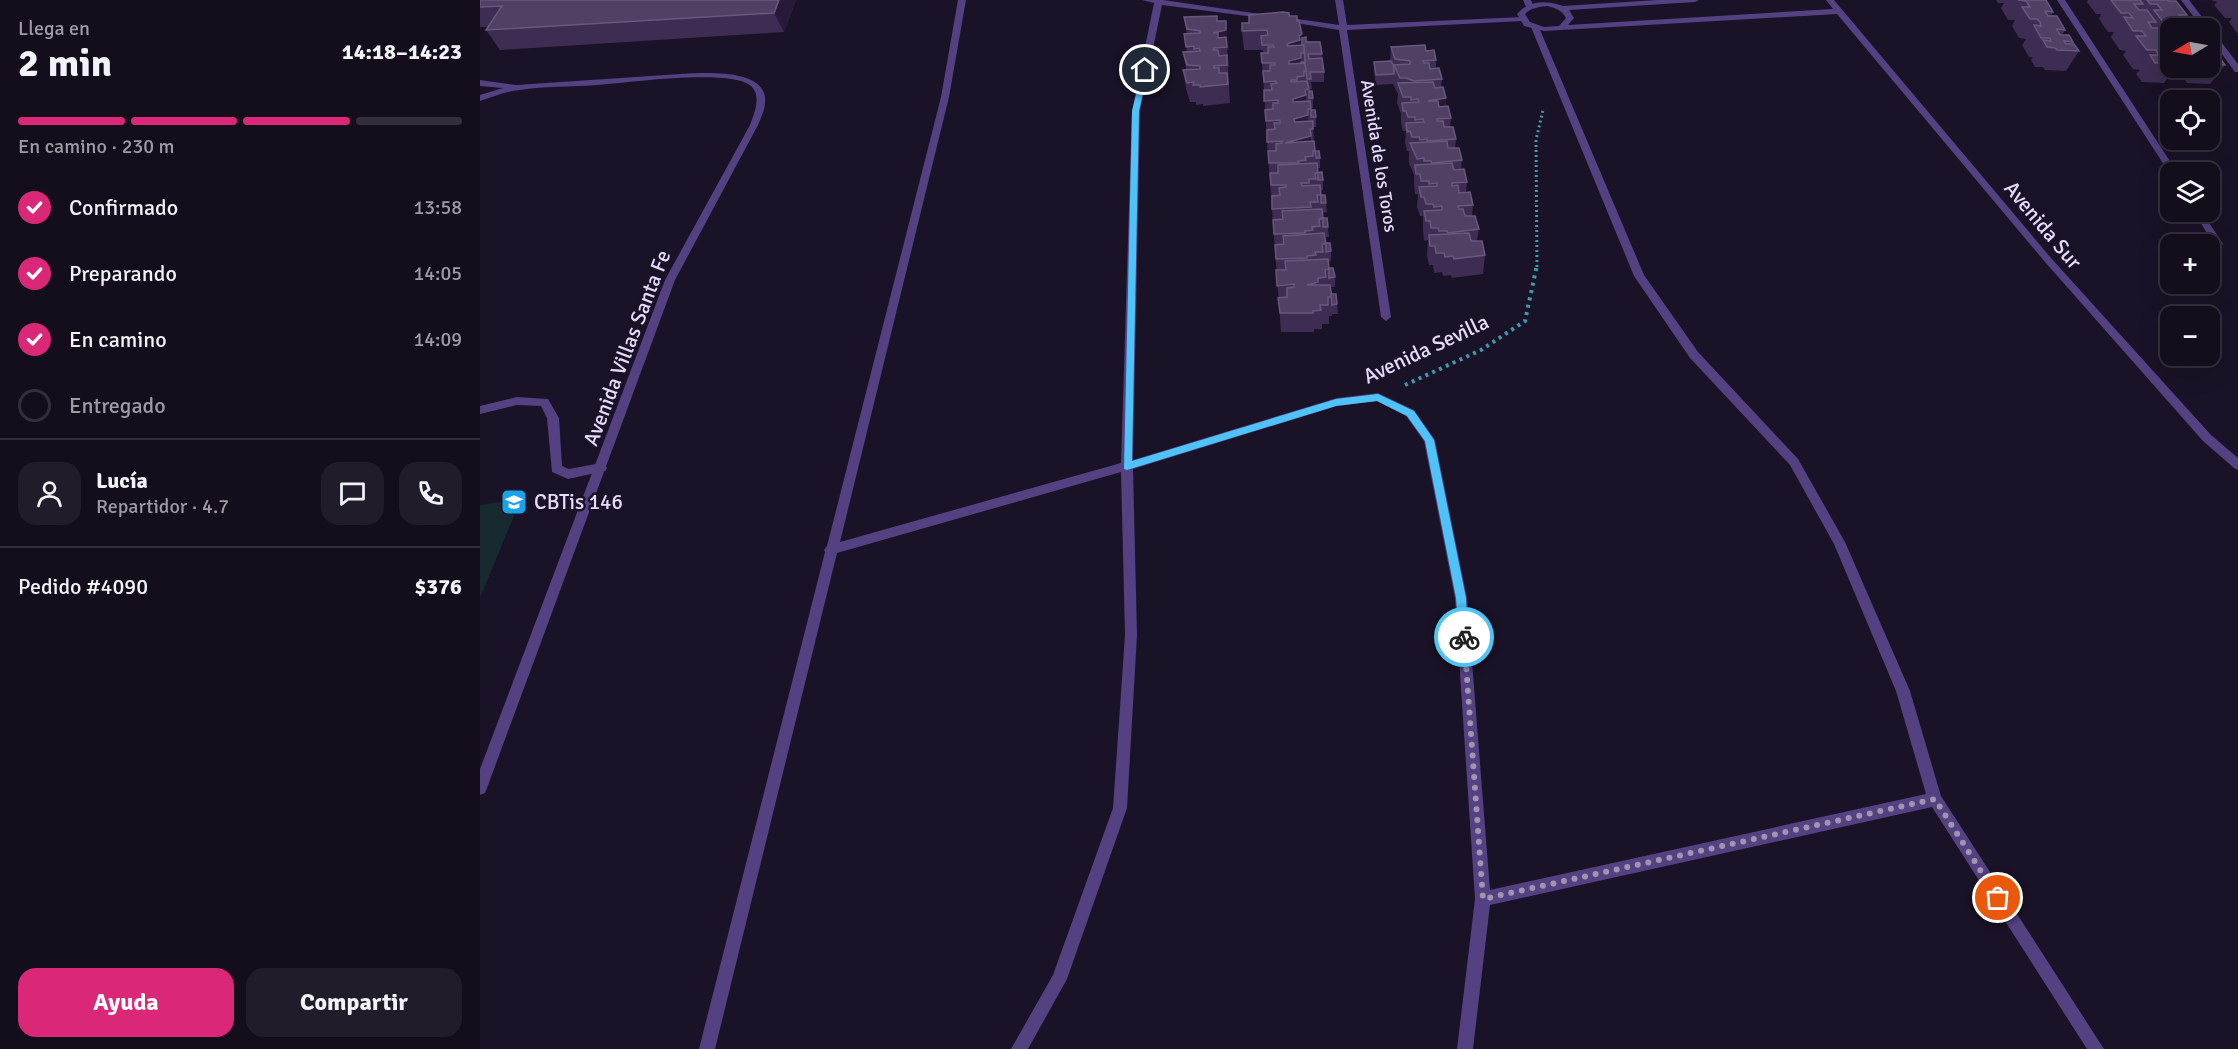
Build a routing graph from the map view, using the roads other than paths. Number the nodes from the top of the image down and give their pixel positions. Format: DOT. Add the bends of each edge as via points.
graph roads {
  1 [pos="962,0"];
  2 [pos="1146,0"];
  3 [pos="1339,0"];
  4 [pos="1695,0"];
  5 [pos="1830,0"];
  6 [pos="2061,0"];
  7 [pos="2184,0"];
  8 [pos="1159,1"];
  9 [pos="1528,3"];
  10 [pos="1564,8"];
  11 [pos="1840,11"];
  12 [pos="2198,18"];
  13 [pos="1522,19"];
  14 [pos="1535,27"];
  15 [pos="1562,27"];
  16 [pos="1343,28"];
  17 [pos="2220,46"];
  18 [pos="2238,70"];
  19 [pos="480,83"];
  20 [pos="518,88"];
  21 [pos="480,98"];
  22 [pos="2166,162"];
  23 [pos="1386,317"];
  24 [pos="480,410"];
  25 [pos="2238,465"];
  26 [pos="1127,466"];
  27 [pos="602,468"];
  28 [pos="830,550"];
  29 [pos="480,788"];
  30 [pos="1935,799"];
  31 [pos="1483,899"];
  32 [pos="707,1049"];
  33 [pos="1019,1049"];
  34 [pos="1465,1049"];
  35 [pos="2097,1049"];
  1 -- 28 [label="street" via="945,97"];
  2 -- 8 [label="street"];
  3 -- 16 [label="street, Avenida de los Toros"];
  4 -- 10 [label="street"];
  5 -- 11 [label="street, Avenida Sur"];
  6 -- 22 [label="street"];
  7 -- 12 [label="street"];
  8 -- 16 [label="street"];
  8 -- 26 [label="street" via="1136,111"];
  9 -- 10 [label="street"];
  9 -- 13 [label="street"];
  10 -- 15 [label="street" via="1570,18"];
  11 -- 15 [label="street"];
  11 -- 25 [label="street, Avenida Sur" via="2048,260 2207,438"];
  13 -- 14 [label="street"];
  13 -- 16 [label="street"];
  14 -- 15 [label="street"];
  14 -- 30 [label="street" via="1639,276 1694,355 1794,462 1839,542 1903,691"];
  16 -- 23 [label="street, Avenida de los Toros"];
  17 -- 18 [label="street"];
  19 -- 20 [label="street, Avenida Villas Santa Fe"];
  20 -- 21 [label="street, Avenida Villas Santa Fe"];
  20 -- 27 [label="street, Avenida Villas Santa Fe" via="728,77 753,84 760,95 754,125 670,280"];
  24 -- 27 [label="street" via="517,401 544,402 553,418 556,469 568,474"];
  26 -- 28 [label="street, Avenida Sevilla"];
  26 -- 31 [label="street, Avenida Sevilla" via="1336,402 1378,397 1410,413 1429,440 1461,598"];
  26 -- 33 [label="street" via="1131,635 1120,808 1059,979"];
  27 -- 29 [label="street, Avenida Villas Santa Fe"];
  28 -- 32 [label="street"];
  30 -- 31 [label="street"];
  30 -- 35 [label="street"];
  31 -- 34 [label="street"];
}
